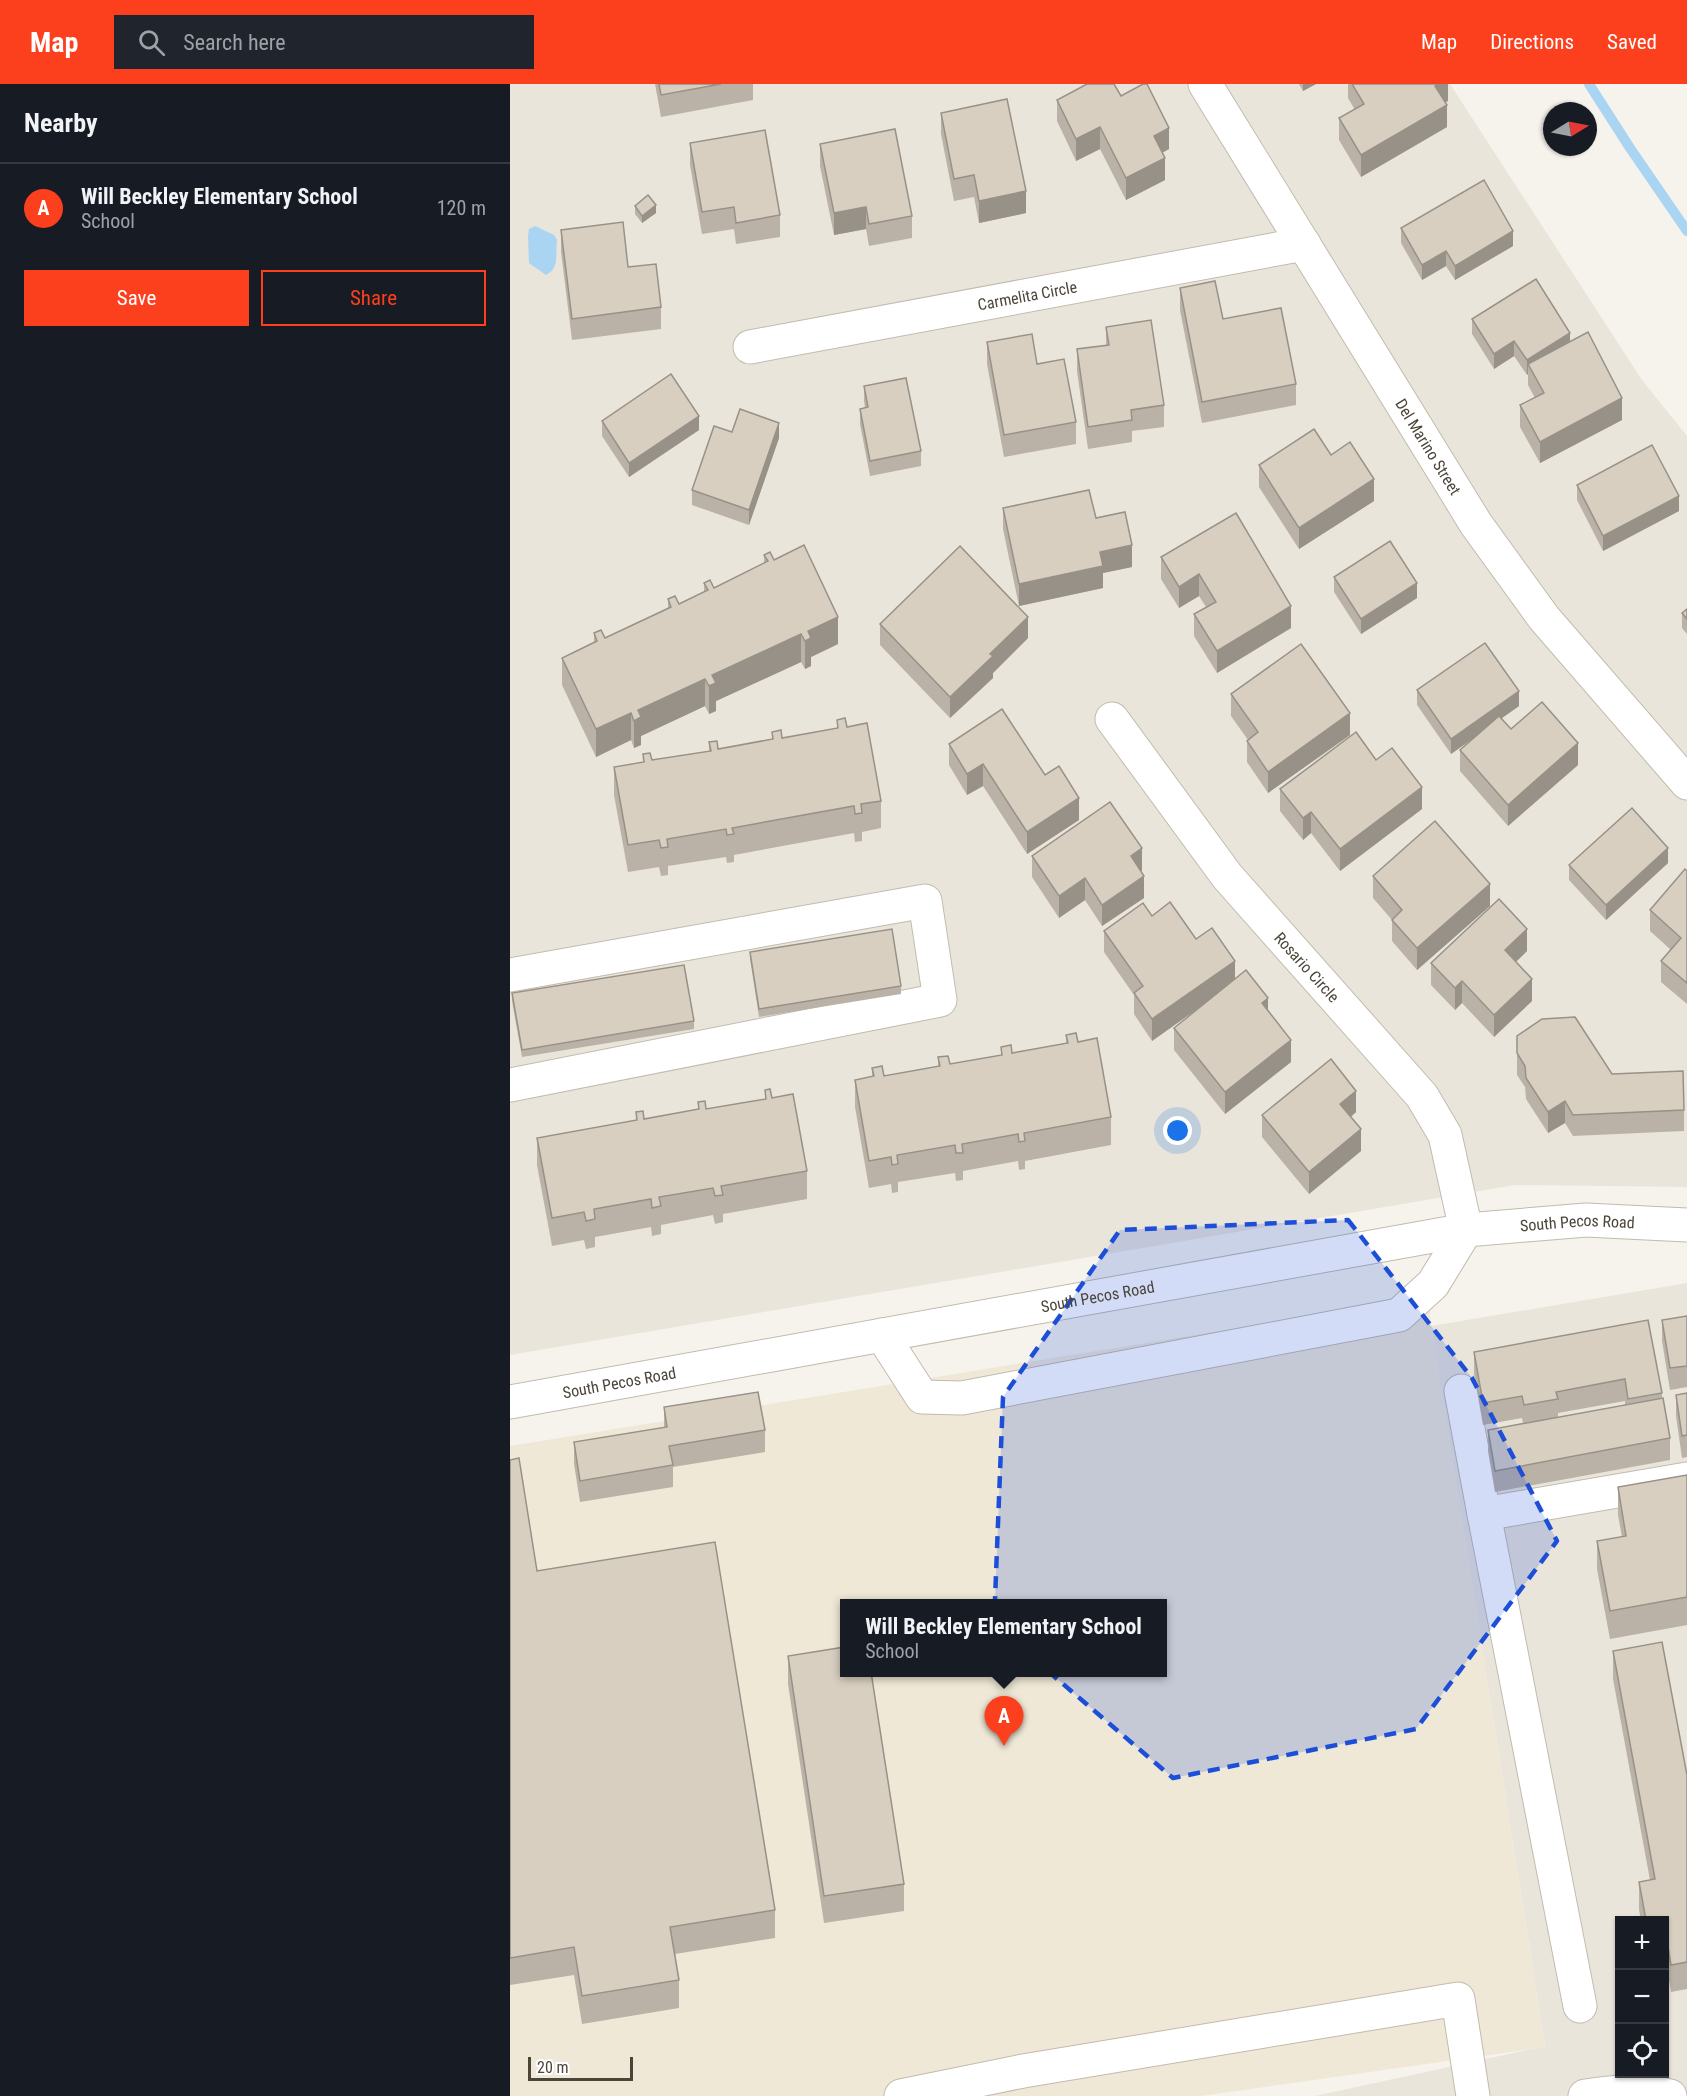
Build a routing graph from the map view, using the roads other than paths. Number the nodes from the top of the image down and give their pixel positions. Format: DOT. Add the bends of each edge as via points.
graph roads {
  1 [pos="1205,84"];
  2 [pos="1304,244"];
  3 [pos="750,347"];
  4 [pos="1112,719"];
  5 [pos="1687,783"];
  6 [pos="510,975"];
  7 [pos="510,1085"];
  8 [pos="1687,1225"];
  9 [pos="1466,1230"];
  10 [pos="882,1335"];
  11 [pos="1461,1391"];
  12 [pos="510,1401"];
  13 [pos="1687,1479"];
  14 [pos="1484,1514"];
  15 [pos="1580,2007"];
  16 [pos="916,2095"];
  17 [pos="1473,2096"];
  18 [pos="1586,2096"];
  19 [pos="1671,2096"];
  1 -- 2 [label="street, Del Marino Street"];
  2 -- 3 [label="street, Carmelita Circle"];
  2 -- 5 [label="street, Del Marino Street" via="1476,524 1544,618"];
  4 -- 9 [label="street, Rosario Circle" via="1227,876 1422,1096 1445,1135"];
  6 -- 7 [label="street" via="925,902 939,1000"];
  8 -- 9 [label="street, South Pecos Road" via="1586,1220"];
  9 -- 10 [label="street, South Pecos Road"];
  9 -- 10 [label="street" via="1433,1284 1399,1315 962,1398 922,1397"];
  10 -- 12 [label="street, South Pecos Road"];
  11 -- 14 [label="street"];
  13 -- 14 [label="street"];
  14 -- 15 [label="street"];
  16 -- 17 [label="street" via="1023,2071 1458,1999"];
  18 -- 19 [label="street" via="1618,2091"];
}
